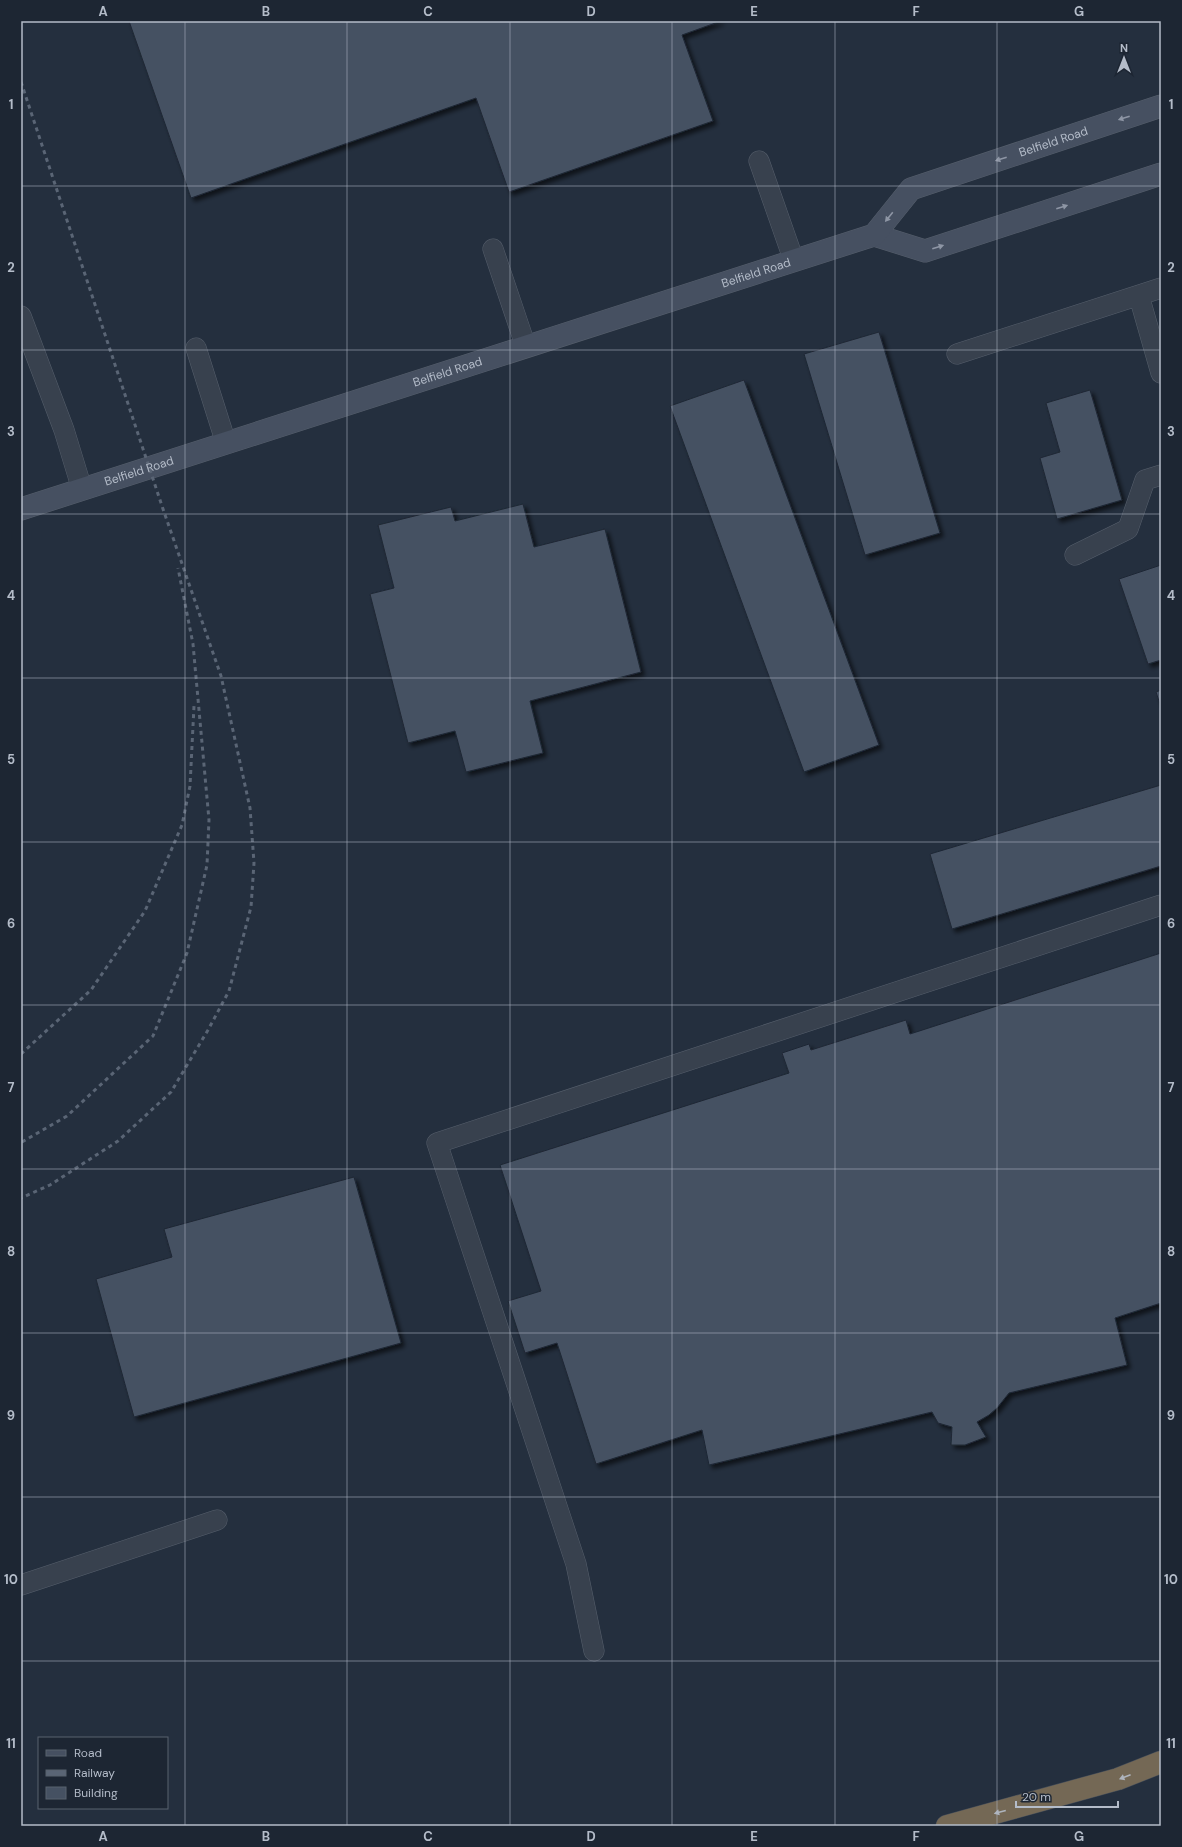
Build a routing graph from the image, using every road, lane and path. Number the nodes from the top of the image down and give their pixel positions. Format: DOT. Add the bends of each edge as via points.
graph roads {
  1 [pos="1161,106"];
  2 [pos="759,161"];
  3 [pos="1161,174"];
  4 [pos="874,235"];
  5 [pos="493,250"];
  6 [pos="794,261"];
  7 [pos="1161,288"];
  8 [pos="1139,296"];
  9 [pos="21,316"];
  10 [pos="526,347"];
  11 [pos="196,348"];
  12 [pos="957,354"];
  13 [pos="1161,373"];
  14 [pos="226,443"];
  15 [pos="1161,475"];
  16 [pos="82,489"];
  17 [pos="21,509"];
  18 [pos="1075,555"];
  19 [pos="1161,905"];
  20 [pos="217,1520"];
  21 [pos="21,1585"];
  22 [pos="594,1651"];
  23 [pos="1161,1762"];
  24 [pos="947,1826"];
  1 -- 4 [label="main road, Belfield Road, one-way" via="911,189"];
  2 -- 6 [label="lane"];
  4 -- 3 [label="main road, one-way" via="925,251"];
  4 -- 6 [label="main road, Belfield Road"];
  5 -- 10 [label="lane"];
  6 -- 10 [label="main road, Belfield Road"];
  7 -- 8 [label="lane"];
  8 -- 12 [label="lane"];
  8 -- 13 [label="lane"];
  9 -- 16 [label="lane" via="64,430"];
  10 -- 14 [label="main road, Belfield Road"];
  11 -- 14 [label="lane"];
  14 -- 16 [label="main road, Belfield Road"];
  15 -- 18 [label="lane" via="1145,480 1128,529"];
  16 -- 17 [label="main road, Belfield Road"];
  19 -- 22 [label="lane" via="437,1143 576,1564"];
  20 -- 21 [label="lane"];
  23 -- 24 [label="highway, one-way" via="1118,1779"];
}
